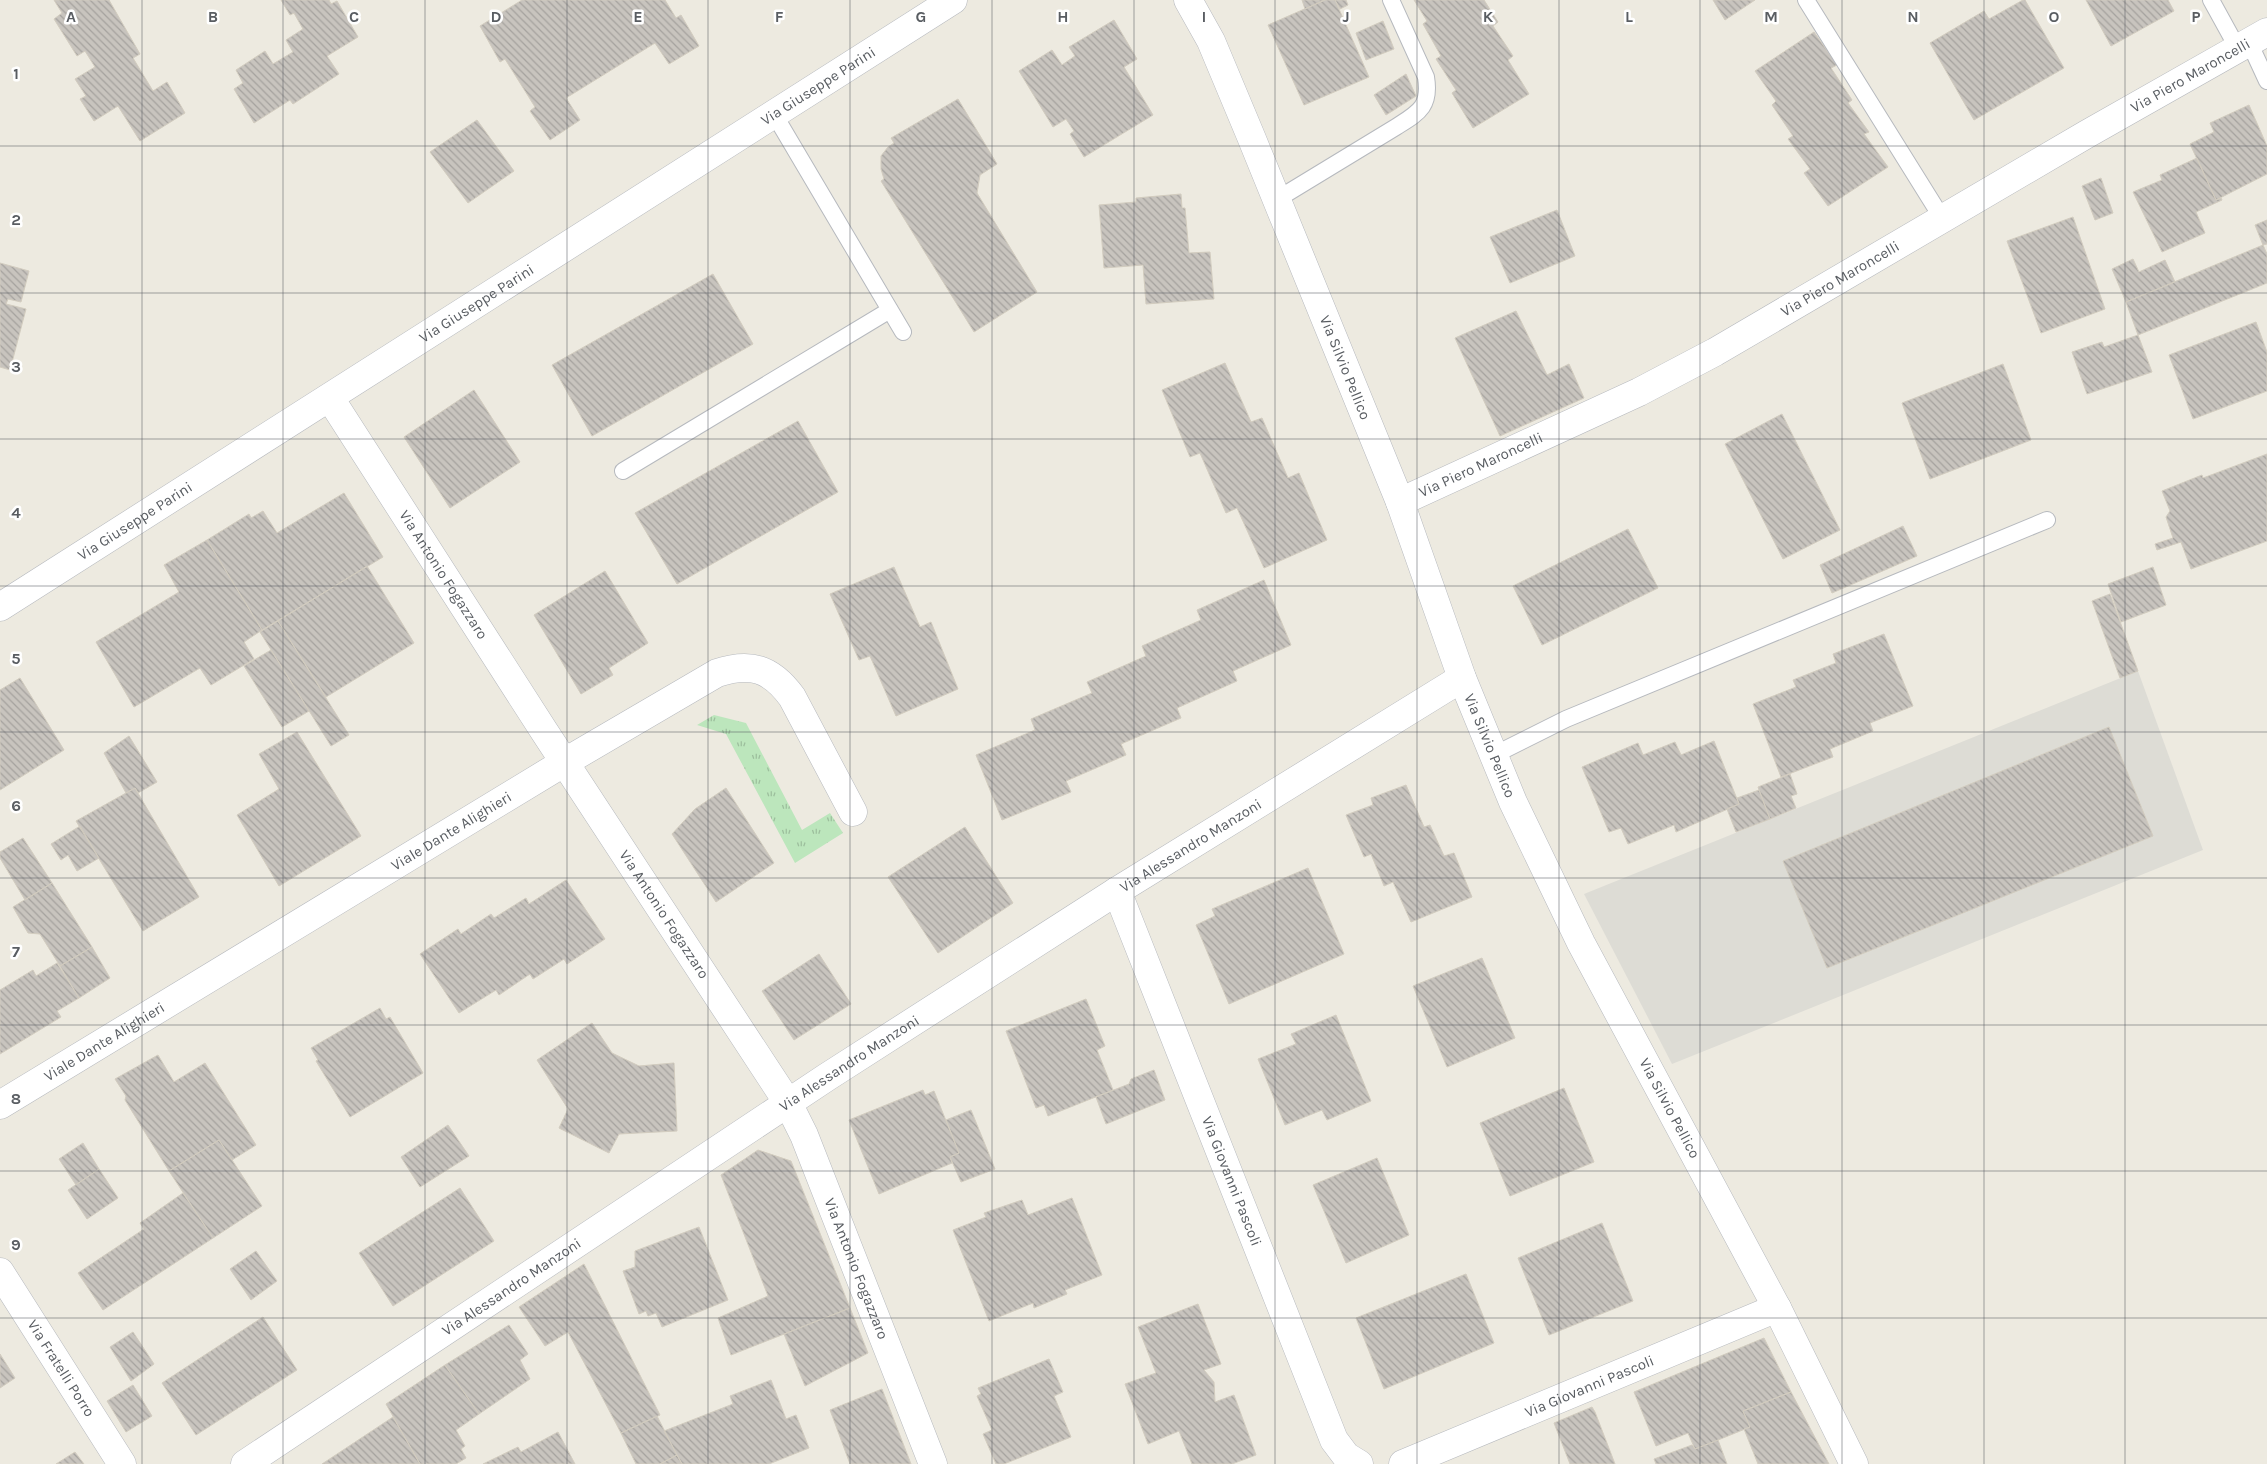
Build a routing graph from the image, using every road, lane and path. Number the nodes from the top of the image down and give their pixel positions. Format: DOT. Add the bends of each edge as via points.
graph roads {
  1 [pos="953,0"];
  2 [pos="1188,0"];
  3 [pos="1391,0"];
  4 [pos="1806,0"];
  5 [pos="2211,0"];
  6 [pos="2251,41"];
  7 [pos="2267,81"];
  8 [pos="774,114"];
  9 [pos="1276,200"];
  10 [pos="1942,218"];
  11 [pos="890,310"];
  12 [pos="903,332"];
  13 [pos="330,398"];
  14 [pos="623,471"];
  15 [pos="1400,502"];
  16 [pos="2047,520"];
  17 [pos="0,607"];
  18 [pos="1462,678"];
  19 [pos="1494,755"];
  20 [pos="565,762"];
  21 [pos="854,812"];
  22 [pos="1117,891"];
  23 [pos="788,1103"];
  24 [pos="0,1105"];
  25 [pos="0,1272"];
  26 [pos="1777,1308"];
  27 [pos="122,1464"];
  28 [pos="245,1464"];
  29 [pos="933,1464"];
  30 [pos="1359,1464"];
  31 [pos="1404,1464"];
  32 [pos="1854,1464"];
  1 -- 8 [label="street, Via Giuseppe Parini"];
  2 -- 9 [label="street, Via Silvio Pellico" via="1211,41"];
  3 -- 9 [label="lane" via="1426,77 1426,104 1402,123"];
  4 -- 10 [label="lane"];
  5 -- 6 [label="lane"];
  6 -- 7 [label="lane"];
  6 -- 10 [label="street, Via Piero Maroncelli"];
  8 -- 11 [label="lane"];
  8 -- 13 [label="street, Via Giuseppe Parini"];
  9 -- 15 [label="street, Via Silvio Pellico"];
  10 -- 15 [label="street, Via Piero Maroncelli" via="1707,357 1639,392"];
  11 -- 12 [label="lane"];
  11 -- 14 [label="lane"];
  13 -- 17 [label="street, Via Giuseppe Parini"];
  13 -- 20 [label="street, Via Antonio Fogazzaro"];
  15 -- 18 [label="street, Via Silvio Pellico"];
  16 -- 19 [label="lane" via="1566,719"];
  18 -- 19 [label="street, Via Silvio Pellico"];
  18 -- 22 [label="street, Via Alessandro Manzoni"];
  19 -- 26 [label="street, Via Silvio Pellico" via="1581,943"];
  20 -- 21 [label="street, Viale Dante Alighieri" via="705,679 734,667 752,668 770,674 783,684"];
  20 -- 23 [label="street, Via Antonio Fogazzaro"];
  20 -- 24 [label="street, Viale Dante Alighieri"];
  22 -- 23 [label="street, Via Alessandro Manzoni"];
  22 -- 30 [label="street, Via Giovanni Pascoli" via="1334,1440 1346,1456"];
  23 -- 28 [label="street, Via Alessandro Manzoni"];
  23 -- 29 [label="street, Via Antonio Fogazzaro" via="804,1135"];
  25 -- 27 [label="street, Via Fratelli Porro"];
  26 -- 31 [label="street, Via Giovanni Pascoli"];
  26 -- 32 [label="street, Via Silvio Pellico"];
}
